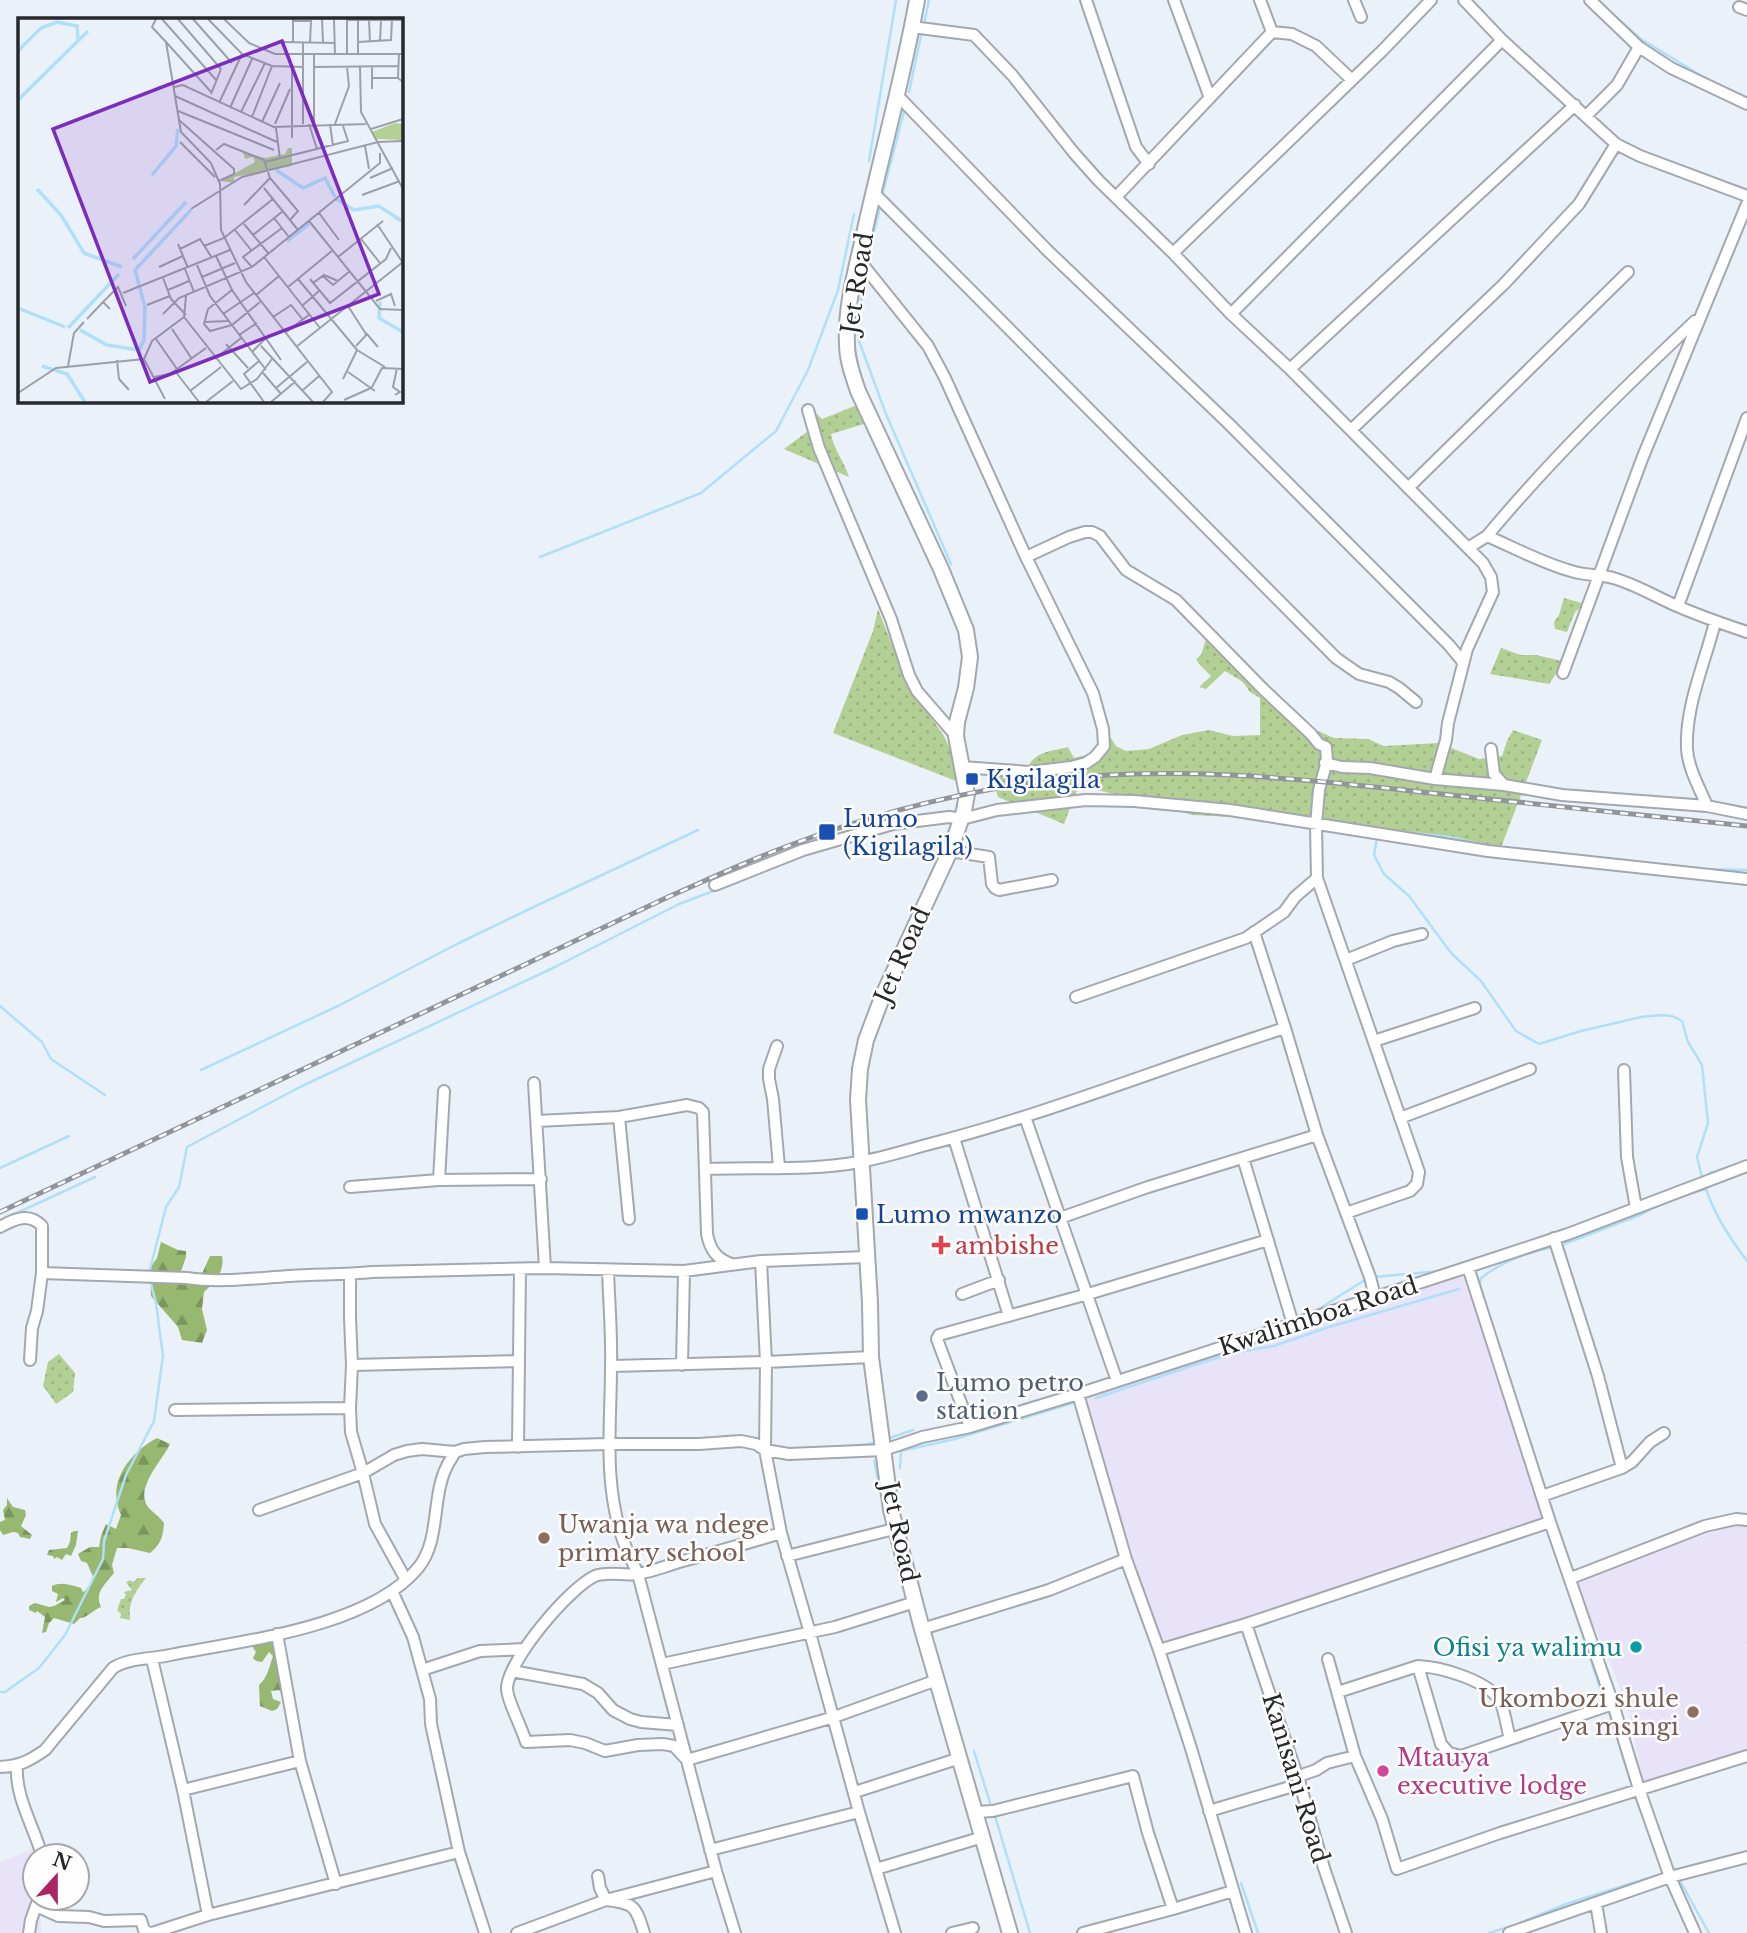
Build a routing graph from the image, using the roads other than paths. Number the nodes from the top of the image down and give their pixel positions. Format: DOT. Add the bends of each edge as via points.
graph roads {
  1 [pos="917,0"];
  2 [pos="1086,0"];
  3 [pos="1174,0"];
  4 [pos="1260,0"];
  5 [pos="1354,0"];
  6 [pos="1432,0"];
  7 [pos="1464,0"];
  8 [pos="1590,0"];
  9 [pos="1361,17"];
  10 [pos="912,27"];
  11 [pos="1272,32"];
  12 [pos="1502,40"];
  13 [pos="1639,47"];
  14 [pos="1352,80"];
  15 [pos="897,95"];
  16 [pos="1210,98"];
  17 [pos="1747,104"];
  18 [pos="1575,105"];
  19 [pos="1586,116"];
  20 [pos="1616,144"];
  21 [pos="1149,164"];
  22 [pos="873,192"];
  23 [pos="1747,196"];
  24 [pos="1116,197"];
  25 [pos="1747,204"];
  26 [pos="1173,253"];
  27 [pos="859,260"];
  28 [pos="1628,272"];
  29 [pos="1231,314"];
  30 [pos="1700,317"];
  31 [pos="1290,369"];
  32 [pos="808,410"];
  33 [pos="1747,418"];
  34 [pos="1351,430"];
  35 [pos="1408,488"];
  36 [pos="1487,536"];
  37 [pos="1468,548"];
  38 [pos="1026,557"];
  39 [pos="1598,576"];
  40 [pos="1678,607"];
  41 [pos="1715,622"];
  42 [pos="1747,632"];
  43 [pos="1463,662"];
  44 [pos="1563,673"];
  45 [pos="1416,702"];
  46 [pos="957,736"];
  47 [pos="1491,749"];
  48 [pos="1325,764"];
  49 [pos="962,767"];
  50 [pos="1435,779"];
  51 [pos="1504,785"];
  52 [pos="1707,806"];
  53 [pos="1747,814"];
  54 [pos="962,819"];
  55 [pos="1317,825"];
  56 [pos="950,851"];
  57 [pos="1317,878"];
  58 [pos="1747,879"];
  59 [pos="1052,880"];
  60 [pos="715,886"];
  61 [pos="1254,932"];
  62 [pos="1422,934"];
  63 [pos="1346,960"];
  64 [pos="1076,997"];
  65 [pos="1475,1008"];
  66 [pos="1285,1028"];
  67 [pos="1374,1041"];
  68 [pos="777,1046"];
  69 [pos="1530,1069"];
  70 [pos="1624,1070"];
  71 [pos="534,1083"];
  72 [pos="444,1091"];
  73 [pos="620,1117"];
  74 [pos="1025,1117"];
  75 [pos="1400,1118"];
  76 [pos="537,1121"];
  77 [pos="1317,1135"];
  78 [pos="954,1138"];
  79 [pos="1243,1158"];
  80 [pos="861,1162"];
  81 [pos="1747,1166"];
  82 [pos="779,1167"];
  83 [pos="705,1169"];
  84 [pos="439,1180"];
  85 [pos="541,1180"];
  86 [pos="350,1186"];
  87 [pos="1636,1208"];
  88 [pos="1346,1213"];
  89 [pos="1060,1218"];
  90 [pos="629,1219"];
  91 [pos="0,1227"];
  92 [pos="1554,1238"];
  93 [pos="1268,1240"];
  94 [pos="866,1257"];
  95 [pos="761,1261"];
  96 [pos="734,1265"];
  97 [pos="1468,1267"];
  98 [pos="545,1268"];
  99 [pos="520,1269"];
  100 [pos="608,1270"];
  101 [pos="684,1271"];
  102 [pos="42,1273"];
  103 [pos="350,1275"];
  104 [pos="999,1280"];
  105 [pos="962,1294"];
  106 [pos="1087,1294"];
  107 [pos="1375,1297"];
  108 [pos="1009,1316"];
  109 [pos="1293,1324"];
  110 [pos="871,1357"];
  111 [pos="30,1360"];
  112 [pos="519,1361"];
  113 [pos="766,1363"];
  114 [pos="352,1365"];
  115 [pos="682,1365"];
  116 [pos="611,1366"];
  117 [pos="1117,1381"];
  118 [pos="1078,1394"];
  119 [pos="350,1408"];
  120 [pos="175,1410"];
  121 [pos="970,1426"];
  122 [pos="1664,1433"];
  123 [pos="608,1444"];
  124 [pos="518,1447"];
  125 [pos="765,1450"];
  126 [pos="884,1450"];
  127 [pos="455,1452"];
  128 [pos="1622,1468"];
  129 [pos="363,1473"];
  130 [pos="1542,1496"];
  131 [pos="259,1510"];
  132 [pos="1747,1520"];
  133 [pos="1550,1522"];
  134 [pos="895,1525"];
  135 [pos="781,1533"];
  136 [pos="788,1556"];
  137 [pos="1126,1559"];
  138 [pos="638,1574"];
  139 [pos="1571,1578"];
  140 [pos="406,1580"];
  141 [pos="392,1591"];
  142 [pos="915,1602"];
  143 [pos="1246,1624"];
  144 [pos="922,1629"];
  145 [pos="810,1633"];
  146 [pos="277,1634"];
  147 [pos="524,1649"];
  148 [pos="1159,1650"];
  149 [pos="152,1659"];
  150 [pos="1328,1659"];
  151 [pos="662,1664"];
  152 [pos="1418,1666"];
  153 [pos="422,1670"];
  154 [pos="512,1671"];
  155 [pos="937,1680"];
  156 [pos="1338,1692"];
  157 [pos="1613,1704"];
  158 [pos="834,1717"];
  159 [pos="678,1725"];
  160 [pos="1510,1739"];
  161 [pos="1356,1756"];
  162 [pos="1747,1756"];
  163 [pos="960,1758"];
  164 [pos="687,1760"];
  165 [pos="300,1761"];
  166 [pos="17,1766"];
  167 [pos="0,1767"];
  168 [pos="1300,1784"];
  169 [pos="1639,1789"];
  170 [pos="183,1790"];
  171 [pos="855,1793"];
  172 [pos="1209,1811"];
  173 [pos="859,1812"];
  174 [pos="975,1812"];
  175 [pos="983,1837"];
  176 [pos="38,1842"];
  177 [pos="710,1850"];
  178 [pos="459,1852"];
  179 [pos="1747,1857"];
  180 [pos="876,1869"];
  181 [pos="716,1871"];
  182 [pos="598,1876"];
  183 [pos="1670,1877"];
  184 [pos="336,1884"];
  185 [pos="1233,1891"];
  186 [pos="606,1900"];
  187 [pos="1596,1903"];
  188 [pos="1173,1909"];
  189 [pos="34,1912"];
  190 [pos="52,1912"];
  191 [pos="208,1915"];
  192 [pos="193,1920"];
  193 [pos="974,1928"];
  194 [pos="29,1933"];
  195 [pos="151,1933"];
  196 [pos="195,1933"];
  197 [pos="485,1933"];
  198 [pos="517,1933"];
  199 [pos="644,1933"];
  200 [pos="735,1933"];
  201 [pos="895,1933"];
  202 [pos="952,1933"];
  203 [pos="1010,1933"];
  204 [pos="1083,1933"];
  205 [pos="1246,1933"];
  206 [pos="1346,1933"];
  207 [pos="1509,1933"];
  208 [pos="1601,1933"];
  209 [pos="1695,1933"];
  1 -- 10 [label="main road, Jet Road"];
  2 -- 21 [label="street" via="1136,147"];
  3 -- 16 [label="street"];
  4 -- 11 [label="street"];
  5 -- 9 [label="street"];
  6 -- 14 [label="street"];
  7 -- 12 [label="street"];
  8 -- 13 [label="street"];
  10 -- 15 [label="main road, Jet Road"];
  10 -- 24 [label="street" via="974,35"];
  11 -- 14 [label="street" via="1292,34 1316,46"];
  11 -- 16 [label="street"];
  12 -- 18 [label="street"];
  12 -- 29 [label="street"];
  13 -- 17 [label="street" via="1671,68"];
  13 -- 19 [label="street" via="1617,85"];
  14 -- 26 [label="street"];
  15 -- 22 [label="main road, Jet Road"];
  15 -- 43 [label="street"];
  16 -- 21 [label="street"];
  18 -- 19 [label="street"];
  18 -- 31 [label="street"];
  19 -- 20 [label="street"];
  20 -- 23 [label="street"];
  20 -- 34 [label="street" via="1579,204 1504,284"];
  21 -- 24 [label="street"];
  22 -- 27 [label="main road, Jet Road"];
  22 -- 45 [label="street" via="1336,657 1359,674 1389,682"];
  24 -- 26 [label="street"];
  25 -- 30 [label="street"];
  26 -- 29 [label="street"];
  27 -- 38 [label="street" via="928,346"];
  27 -- 46 [label="main road, Jet Road" via="847,329 851,370 966,630 969,672"];
  28 -- 35 [label="street"];
  29 -- 31 [label="street"];
  30 -- 36 [label="street" via="1624,389"];
  30 -- 39 [label="street"];
  31 -- 34 [label="street"];
  32 -- 46 [label="street" via="909,675 917,691"];
  33 -- 40 [label="street"];
  34 -- 35 [label="street"];
  35 -- 37 [label="street"];
  36 -- 37 [label="street"];
  36 -- 39 [label="street" via="1547,563"];
  37 -- 43 [label="street" via="1491,577 1493,592"];
  38 -- 48 [label="street" via="1069,537 1093,532 1100,536 1126,570 1176,600 1326,747"];
  38 -- 49 [label="street" via="1093,693 1104,746 1086,763 1071,767 1030,772"];
  39 -- 40 [label="street" via="1630,584"];
  39 -- 44 [label="street"];
  40 -- 41 [label="street"];
  41 -- 42 [label="street"];
  41 -- 52 [label="street" via="1694,694 1687,750"];
  43 -- 50 [label="street"];
  46 -- 49 [label="main road, Jet Road"];
  47 -- 51 [label="street" via="1494,774"];
  48 -- 50 [label="street"];
  48 -- 55 [label="street"];
  49 -- 54 [label="main road, Jet Road" via="967,794"];
  50 -- 51 [label="street"];
  51 -- 52 [label="street" via="1562,795"];
  52 -- 53 [label="street"];
  54 -- 55 [label="street" via="1034,805 1107,800 1230,810"];
  54 -- 56 [label="main road, Jet Road"];
  54 -- 60 [label="street" via="924,819 863,832 803,850"];
  55 -- 57 [label="street"];
  55 -- 58 [label="street" via="1488,851"];
  56 -- 59 [label="street" via="989,858 992,884 999,890"];
  56 -- 80 [label="main road, Jet Road" via="866,1040 858,1100"];
  57 -- 61 [label="street" via="1283,912"];
  57 -- 63 [label="street"];
  61 -- 64 [label="street"];
  61 -- 66 [label="street"];
  62 -- 63 [label="street"];
  63 -- 67 [label="street"];
  65 -- 67 [label="street"];
  66 -- 74 [label="street"];
  66 -- 77 [label="street"];
  67 -- 75 [label="street"];
  68 -- 82 [label="street" via="769,1079"];
  69 -- 75 [label="street"];
  70 -- 87 [label="street" via="1627,1157"];
  71 -- 76 [label="street"];
  72 -- 84 [label="street"];
  73 -- 76 [label="street"];
  73 -- 83 [label="street" via="687,1105 699,1108 703,1112"];
  73 -- 90 [label="street"];
  74 -- 78 [label="street"];
  74 -- 89 [label="street"];
  75 -- 88 [label="street" via="1419,1172 1417,1184 1410,1191"];
  76 -- 85 [label="street"];
  77 -- 79 [label="street"];
  77 -- 88 [label="street"];
  78 -- 80 [label="street"];
  78 -- 104 [label="street"];
  79 -- 89 [label="street"];
  79 -- 93 [label="street"];
  80 -- 82 [label="street"];
  80 -- 94 [label="main road, Jet Road"];
  81 -- 87 [label="street, Kwalimboa Road"];
  82 -- 83 [label="street"];
  83 -- 96 [label="street" via="709,1242 722,1261"];
  84 -- 85 [label="street"];
  84 -- 86 [label="street"];
  85 -- 98 [label="street"];
  87 -- 92 [label="street, Kwalimboa Road"];
  88 -- 107 [label="street"];
  89 -- 106 [label="street"];
  91 -- 102 [label="street" via="20,1218 31,1218 42,1226"];
  92 -- 97 [label="street, Kwalimboa Road"];
  92 -- 128 [label="street"];
  93 -- 106 [label="street"];
  93 -- 109 [label="street"];
  94 -- 95 [label="street"];
  94 -- 110 [label="main road, Jet Road"];
  95 -- 96 [label="street"];
  95 -- 113 [label="street"];
  96 -- 101 [label="street"];
  97 -- 107 [label="street, Kwalimboa Road"];
  97 -- 130 [label="street"];
  98 -- 99 [label="street"];
  98 -- 100 [label="street"];
  99 -- 103 [label="street"];
  99 -- 112 [label="street"];
  100 -- 101 [label="street"];
  100 -- 116 [label="street"];
  101 -- 115 [label="street"];
  102 -- 103 [label="street" via="211,1282"];
  102 -- 111 [label="street"];
  103 -- 114 [label="street"];
  104 -- 105 [label="street"];
  104 -- 108 [label="street"];
  106 -- 108 [label="street"];
  106 -- 117 [label="street"];
  107 -- 109 [label="street, Kwalimboa Road"];
  108 -- 121 [label="street" via="937,1338"];
  109 -- 117 [label="street, Kwalimboa Road"];
  110 -- 113 [label="street"];
  110 -- 126 [label="main road, Jet Road"];
  112 -- 114 [label="street"];
  112 -- 124 [label="street"];
  113 -- 115 [label="street"];
  113 -- 125 [label="street"];
  114 -- 119 [label="street"];
  115 -- 116 [label="street"];
  116 -- 123 [label="street"];
  117 -- 118 [label="street, Kwalimboa Road"];
  118 -- 121 [label="street, Kwalimboa Road"];
  118 -- 137 [label="street"];
  119 -- 120 [label="street"];
  119 -- 129 [label="street" via="351,1432"];
  121 -- 126 [label="street, Kwalimboa Road"];
  122 -- 128 [label="street"];
  123 -- 124 [label="street, Kwalimboa Road"];
  123 -- 125 [label="street, Kwalimboa Road" via="741,1441"];
  123 -- 138 [label="street" via="616,1514"];
  124 -- 127 [label="street, Kwalimboa Road"];
  125 -- 126 [label="street, Kwalimboa Road" via="789,1454"];
  125 -- 135 [label="street"];
  126 -- 134 [label="main road, Jet Road"];
  127 -- 129 [label="street, Kwalimboa Road" via="407,1451"];
  127 -- 140 [label="street" via="446,1466 428,1547 420,1566"];
  128 -- 130 [label="street"];
  129 -- 131 [label="street, Kwalimboa Road"];
  129 -- 140 [label="street" via="375,1524"];
  130 -- 133 [label="street"];
  132 -- 139 [label="street" via="1705,1527"];
  133 -- 139 [label="street"];
  133 -- 143 [label="street"];
  134 -- 136 [label="street"];
  134 -- 142 [label="main road, Jet Road"];
  135 -- 136 [label="street"];
  135 -- 138 [label="street"];
  136 -- 145 [label="street"];
  137 -- 144 [label="street" via="1049,1590"];
  137 -- 148 [label="street"];
  138 -- 147 [label="street" via="598,1574 583,1583"];
  138 -- 151 [label="street"];
  139 -- 157 [label="street"];
  140 -- 141 [label="street"];
  141 -- 146 [label="street" via="346,1615"];
  141 -- 153 [label="street"];
  142 -- 144 [label="main road, Jet Road"];
  142 -- 145 [label="street"];
  143 -- 148 [label="street"];
  143 -- 168 [label="street, Kanisani Road"];
  144 -- 155 [label="main road, Jet Road"];
  145 -- 151 [label="street"];
  145 -- 158 [label="street"];
  146 -- 149 [label="street"];
  146 -- 165 [label="street"];
  147 -- 153 [label="street" via="480,1651"];
  147 -- 154 [label="street"];
  148 -- 172 [label="street"];
  149 -- 166 [label="street" via="113,1668 45,1750"];
  149 -- 170 [label="street"];
  150 -- 156 [label="street"];
  151 -- 159 [label="street"];
  152 -- 156 [label="street"];
  152 -- 160 [label="street" via="1481,1684 1499,1698"];
  152 -- 160 [label="street" via="1441,1744 1449,1753 1461,1756"];
  153 -- 178 [label="street"];
  154 -- 159 [label="street" via="583,1685 613,1710 642,1723"];
  154 -- 164 [label="street" via="509,1697 526,1742 570,1740 605,1751 663,1744 674,1746"];
  155 -- 158 [label="street"];
  155 -- 163 [label="main road, Jet Road"];
  156 -- 161 [label="street"];
  157 -- 160 [label="street"];
  157 -- 169 [label="street"];
  158 -- 164 [label="street"];
  158 -- 171 [label="street"];
  159 -- 164 [label="street"];
  161 -- 168 [label="street" via="1301,1774"];
  161 -- 169 [label="street" via="1396,1869"];
  162 -- 169 [label="street"];
  163 -- 171 [label="street"];
  163 -- 174 [label="main road, Jet Road"];
  164 -- 177 [label="street"];
  165 -- 170 [label="street"];
  165 -- 184 [label="street"];
  166 -- 167 [label="street"];
  166 -- 176 [label="street" via="19,1792"];
  168 -- 172 [label="street"];
  168 -- 206 [label="street, Kanisani Road"];
  169 -- 183 [label="street"];
  170 -- 191 [label="street"];
  171 -- 173 [label="street"];
  172 -- 185 [label="street"];
  173 -- 177 [label="street"];
  173 -- 180 [label="street"];
  174 -- 175 [label="main road, Jet Road"];
  174 -- 188 [label="street" via="1133,1776"];
  175 -- 180 [label="street"];
  175 -- 203 [label="main road, Jet Road"];
  177 -- 181 [label="street"];
  178 -- 184 [label="street"];
  178 -- 197 [label="street"];
  179 -- 183 [label="street"];
  180 -- 201 [label="street"];
  181 -- 186 [label="street"];
  181 -- 200 [label="street"];
  182 -- 186 [label="street"];
  183 -- 187 [label="street"];
  183 -- 209 [label="street"];
  184 -- 191 [label="street"];
  185 -- 188 [label="street"];
  185 -- 205 [label="street"];
  186 -- 198 [label="street"];
  186 -- 199 [label="street" via="633,1906"];
  187 -- 207 [label="street"];
  187 -- 208 [label="street"];
  188 -- 204 [label="street"];
  189 -- 194 [label="street"];
  190 -- 195 [label="street" via="104,1921 141,1920 144,1930"];
  191 -- 192 [label="street"];
  192 -- 195 [label="street"];
  192 -- 196 [label="street"];
  193 -- 202 [label="street"];
}
